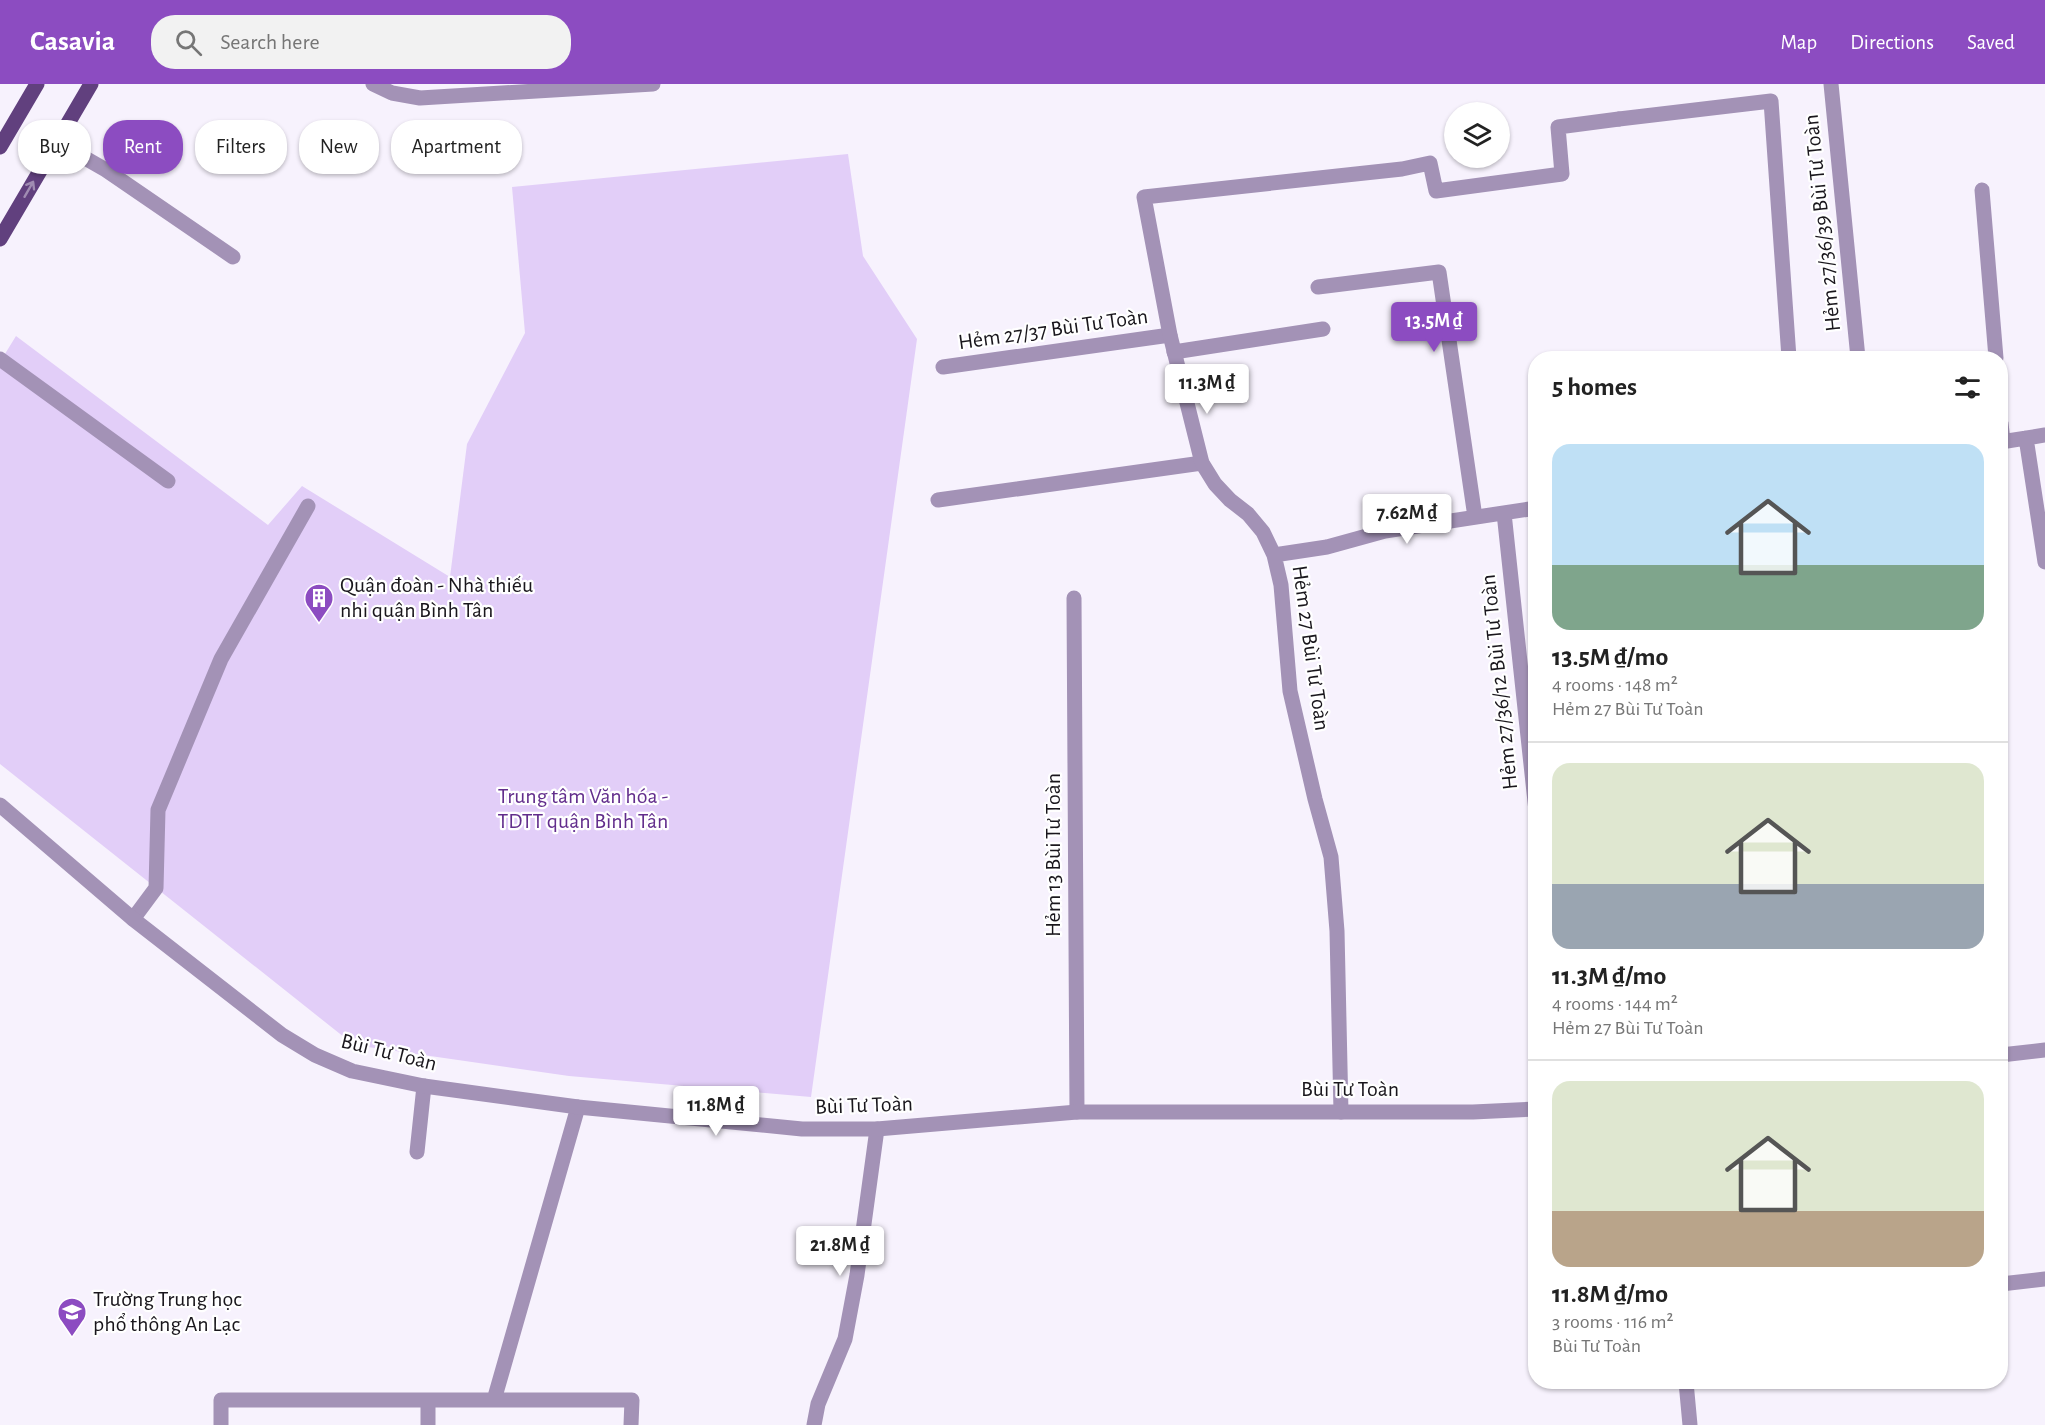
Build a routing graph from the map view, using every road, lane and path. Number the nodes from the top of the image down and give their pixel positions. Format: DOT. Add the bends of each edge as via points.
graph roads {
  1 [pos="37,84"];
  2 [pos="91,84"];
  3 [pos="373,84"];
  4 [pos="653,84"];
  5 [pos="1832,84"];
  6 [pos="70,120"];
  7 [pos="0,147"];
  8 [pos="91,161"];
  9 [pos="38,174"];
  10 [pos="1982,190"];
  11 [pos="0,239"];
  12 [pos="233,257"];
  13 [pos="1318,287"];
  14 [pos="1323,329"];
  15 [pos="1170,335"];
  16 [pos="1789,351"];
  17 [pos="1857,351"];
  18 [pos="1995,351"];
  19 [pos="1174,352"];
  20 [pos="0,359"];
  21 [pos="943,367"];
  22 [pos="2045,435"];
  23 [pos="2026,438"];
  24 [pos="2008,440"];
  25 [pos="1202,463"];
  26 [pos="168,481"];
  27 [pos="938,500"];
  28 [pos="308,506"];
  29 [pos="1528,509"];
  30 [pos="1504,513"];
  31 [pos="1476,517"];
  32 [pos="1274,555"];
  33 [pos="2045,562"];
  34 [pos="1074,598"];
  35 [pos="1528,736"];
  36 [pos="0,806"];
  37 [pos="134,919"];
  38 [pos="2045,1050"];
  39 [pos="2008,1054"];
  40 [pos="424,1086"];
  41 [pos="578,1107"];
  42 [pos="1528,1109"];
  43 [pos="1077,1112"];
  44 [pos="1341,1112"];
  45 [pos="877,1129"];
  46 [pos="417,1152"];
  47 [pos="2045,1279"];
  48 [pos="2008,1283"];
  49 [pos="1687,1389"];
  50 [pos="428,1400"];
  51 [pos="494,1400"];
  52 [pos="221,1425"];
  53 [pos="428,1425"];
  54 [pos="632,1425"];
  55 [pos="814,1425"];
  56 [pos="1690,1425"];
  1 -- 7 [label="main road"];
  2 -- 6 [label="main road"];
  3 -- 4 [label="street" via="392,93 420,98"];
  5 -- 17 [label="street, Hẻm 27/36/39 Bùi Tư Toàn"];
  8 -- 12 [label="street"];
  11 -- 9 [label="main road, one-way"];
  10 -- 18 [label="street"];
  13 -- 31 [label="street" via="1439,272"];
  14 -- 19 [label="street"];
  15 -- 16 [label="street, Hẻm 27 Bùi Tư Toàn" via="1144,197 1430,163 1436,192 1562,174 1558,127 1771,101"];
  15 -- 19 [label="street, Hẻm 27 Bùi Tư Toàn"];
  15 -- 21 [label="street, Hẻm 27/37 Bùi Tư Toàn"];
  19 -- 25 [label="street, Hẻm 27 Bùi Tư Toàn"];
  20 -- 26 [label="street"];
  22 -- 23 [label="street"];
  23 -- 24 [label="street"];
  23 -- 33 [label="street"];
  25 -- 27 [label="street"];
  25 -- 32 [label="street, Hẻm 27 Bùi Tư Toàn" via="1215,484 1263,532"];
  28 -- 37 [label="street" via="221,659 158,810 156,888"];
  29 -- 30 [label="street"];
  30 -- 31 [label="street"];
  30 -- 35 [label="street, Hẻm 27/36/12 Bùi Tư Toàn"];
  31 -- 32 [label="street" via="1385,531 1327,547"];
  32 -- 44 [label="street, Hẻm 27 Bùi Tư Toàn" via="1281,585 1290,691 1331,856 1337,931"];
  34 -- 43 [label="street, Hẻm 13 Bùi Tư Toàn"];
  36 -- 37 [label="street, Bùi Tư Toàn"];
  37 -- 40 [label="street, Bùi Tư Toàn" via="282,1035 315,1055 352,1071"];
  38 -- 39 [label="street"];
  40 -- 41 [label="street, Bùi Tư Toàn"];
  40 -- 46 [label="street"];
  41 -- 45 [label="street, Bùi Tư Toàn" via="802,1129"];
  41 -- 51 [label="street"];
  42 -- 44 [label="street, Bùi Tư Toàn"];
  43 -- 44 [label="street, Bùi Tư Toàn"];
  43 -- 45 [label="street, Bùi Tư Toàn"];
  45 -- 55 [label="street" via="845,1339 818,1404"];
  47 -- 48 [label="street"];
  49 -- 56 [label="street"];
  50 -- 51 [label="street"];
  50 -- 52 [label="street" via="222,1400"];
  50 -- 53 [label="street"];
  51 -- 54 [label="street" via="632,1400"];
}
